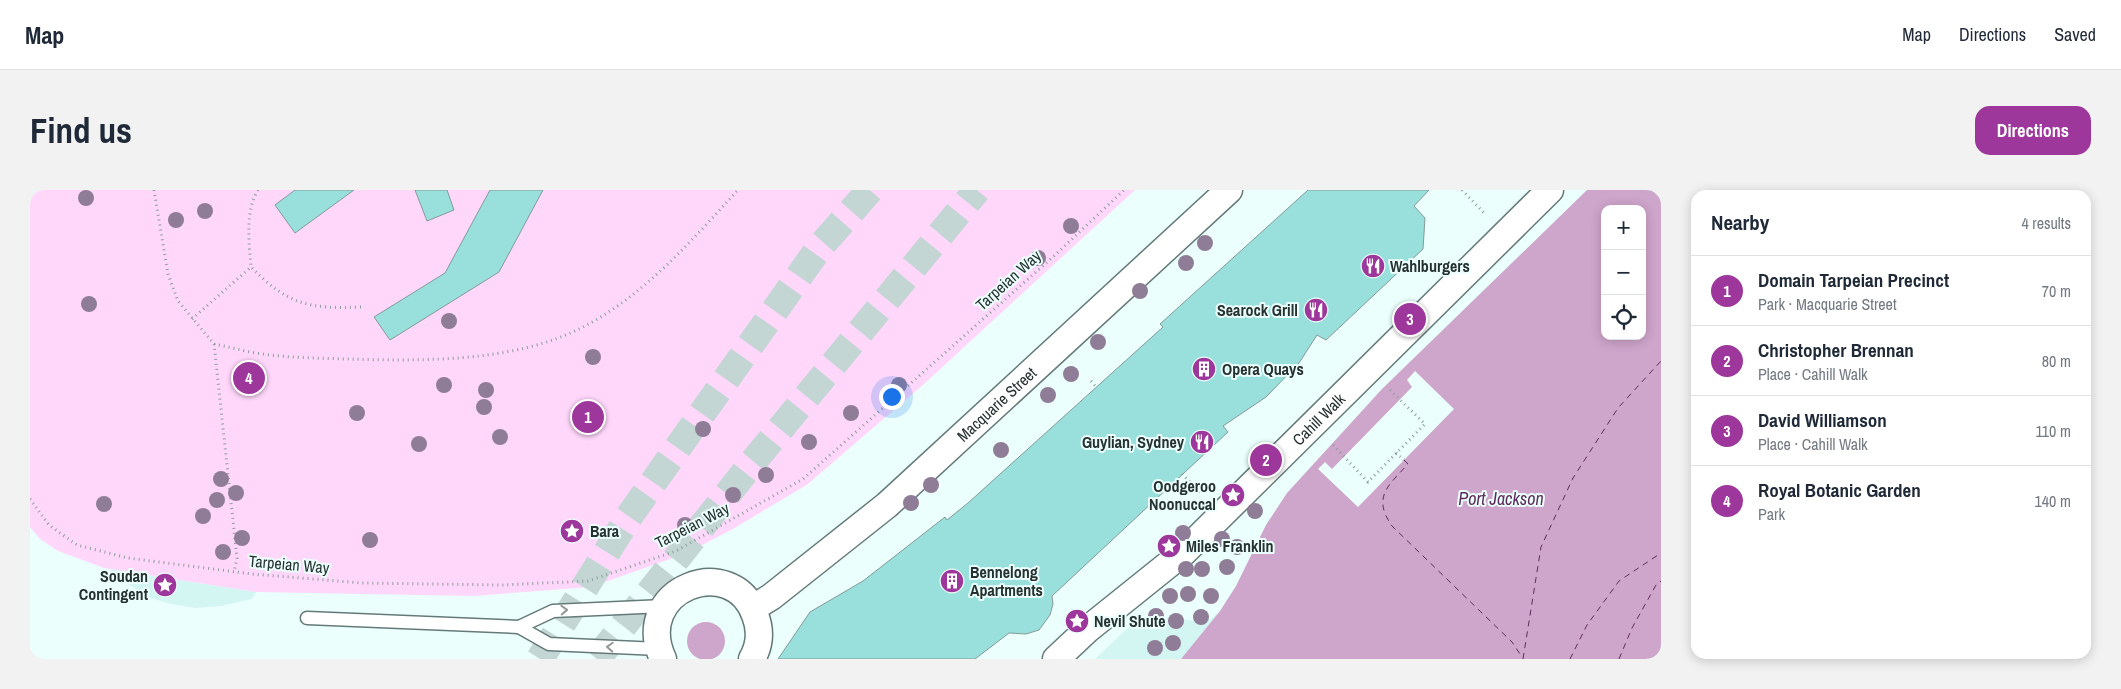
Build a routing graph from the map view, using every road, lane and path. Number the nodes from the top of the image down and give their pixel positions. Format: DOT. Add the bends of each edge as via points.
graph roads {
  1 [pos="154,190"];
  2 [pos="258,190"];
  3 [pos="738,190"];
  4 [pos="1124,190"];
  5 [pos="1229,190"];
  6 [pos="1550,190"];
  7 [pos="251,267"];
  8 [pos="363,306"];
  9 [pos="192,319"];
  10 [pos="214,344"];
  11 [pos="1368,368"];
  12 [pos="1091,381"];
  13 [pos="1096,387"];
  14 [pos="1312,423"];
  15 [pos="1396,453"];
  16 [pos="1404,460"];
  17 [pos="30,499"];
  18 [pos="234,572"];
  19 [pos="664,606"];
  20 [pos="753,608"];
  21 [pos="306,618"];
  22 [pos="519,627"];
  23 [pos="661,654"];
  24 [pos="752,659"];
  25 [pos="1056,659"];
  1 -- 9 [label="path" via="168,274 178,301"];
  2 -- 7 [label="path" via="253,198 248,236"];
  3 -- 10 [label="path" via="652,280 584,327 525,348 467,357 390,360 299,358"];
  4 -- 18 [label="path, Tarpeian Way" via="803,479 676,552 588,581 500,585 362,583"];
  5 -- 20 [label="street, Macquarie Street" via="887,505"];
  6 -- 11 [label="street, Cahill Walk"];
  7 -- 8 [label="path" via="269,286 295,302 335,308"];
  7 -- 9 [label="path"];
  9 -- 10 [label="path"];
  10 -- 18 [label="path" via="237,558"];
  11 -- 14 [label="street, Cahill Walk"];
  11 -- 15 [label="path" via="1425,424"];
  12 -- 13 [label="path"];
  14 -- 15 [label="path" via="1368,482"];
  14 -- 25 [label="street, Cahill Walk" via="1184,552"];
  15 -- 16 [label="path"];
  17 -- 18 [label="path, Tarpeian Way" via="49,525 77,544 128,558"];
  19 -- 20 [label="street" via="676,593 692,584 709,582 742,594"];
  22 -- 19 [label="lane, one-way" via="554,611"];
  19 -- 23 [label="street" via="656,636"];
  20 -- 24 [label="street" via="759,637"];
  21 -- 22 [label="lane"];
  23 -- 22 [label="lane, one-way" via="549,644"];
}
